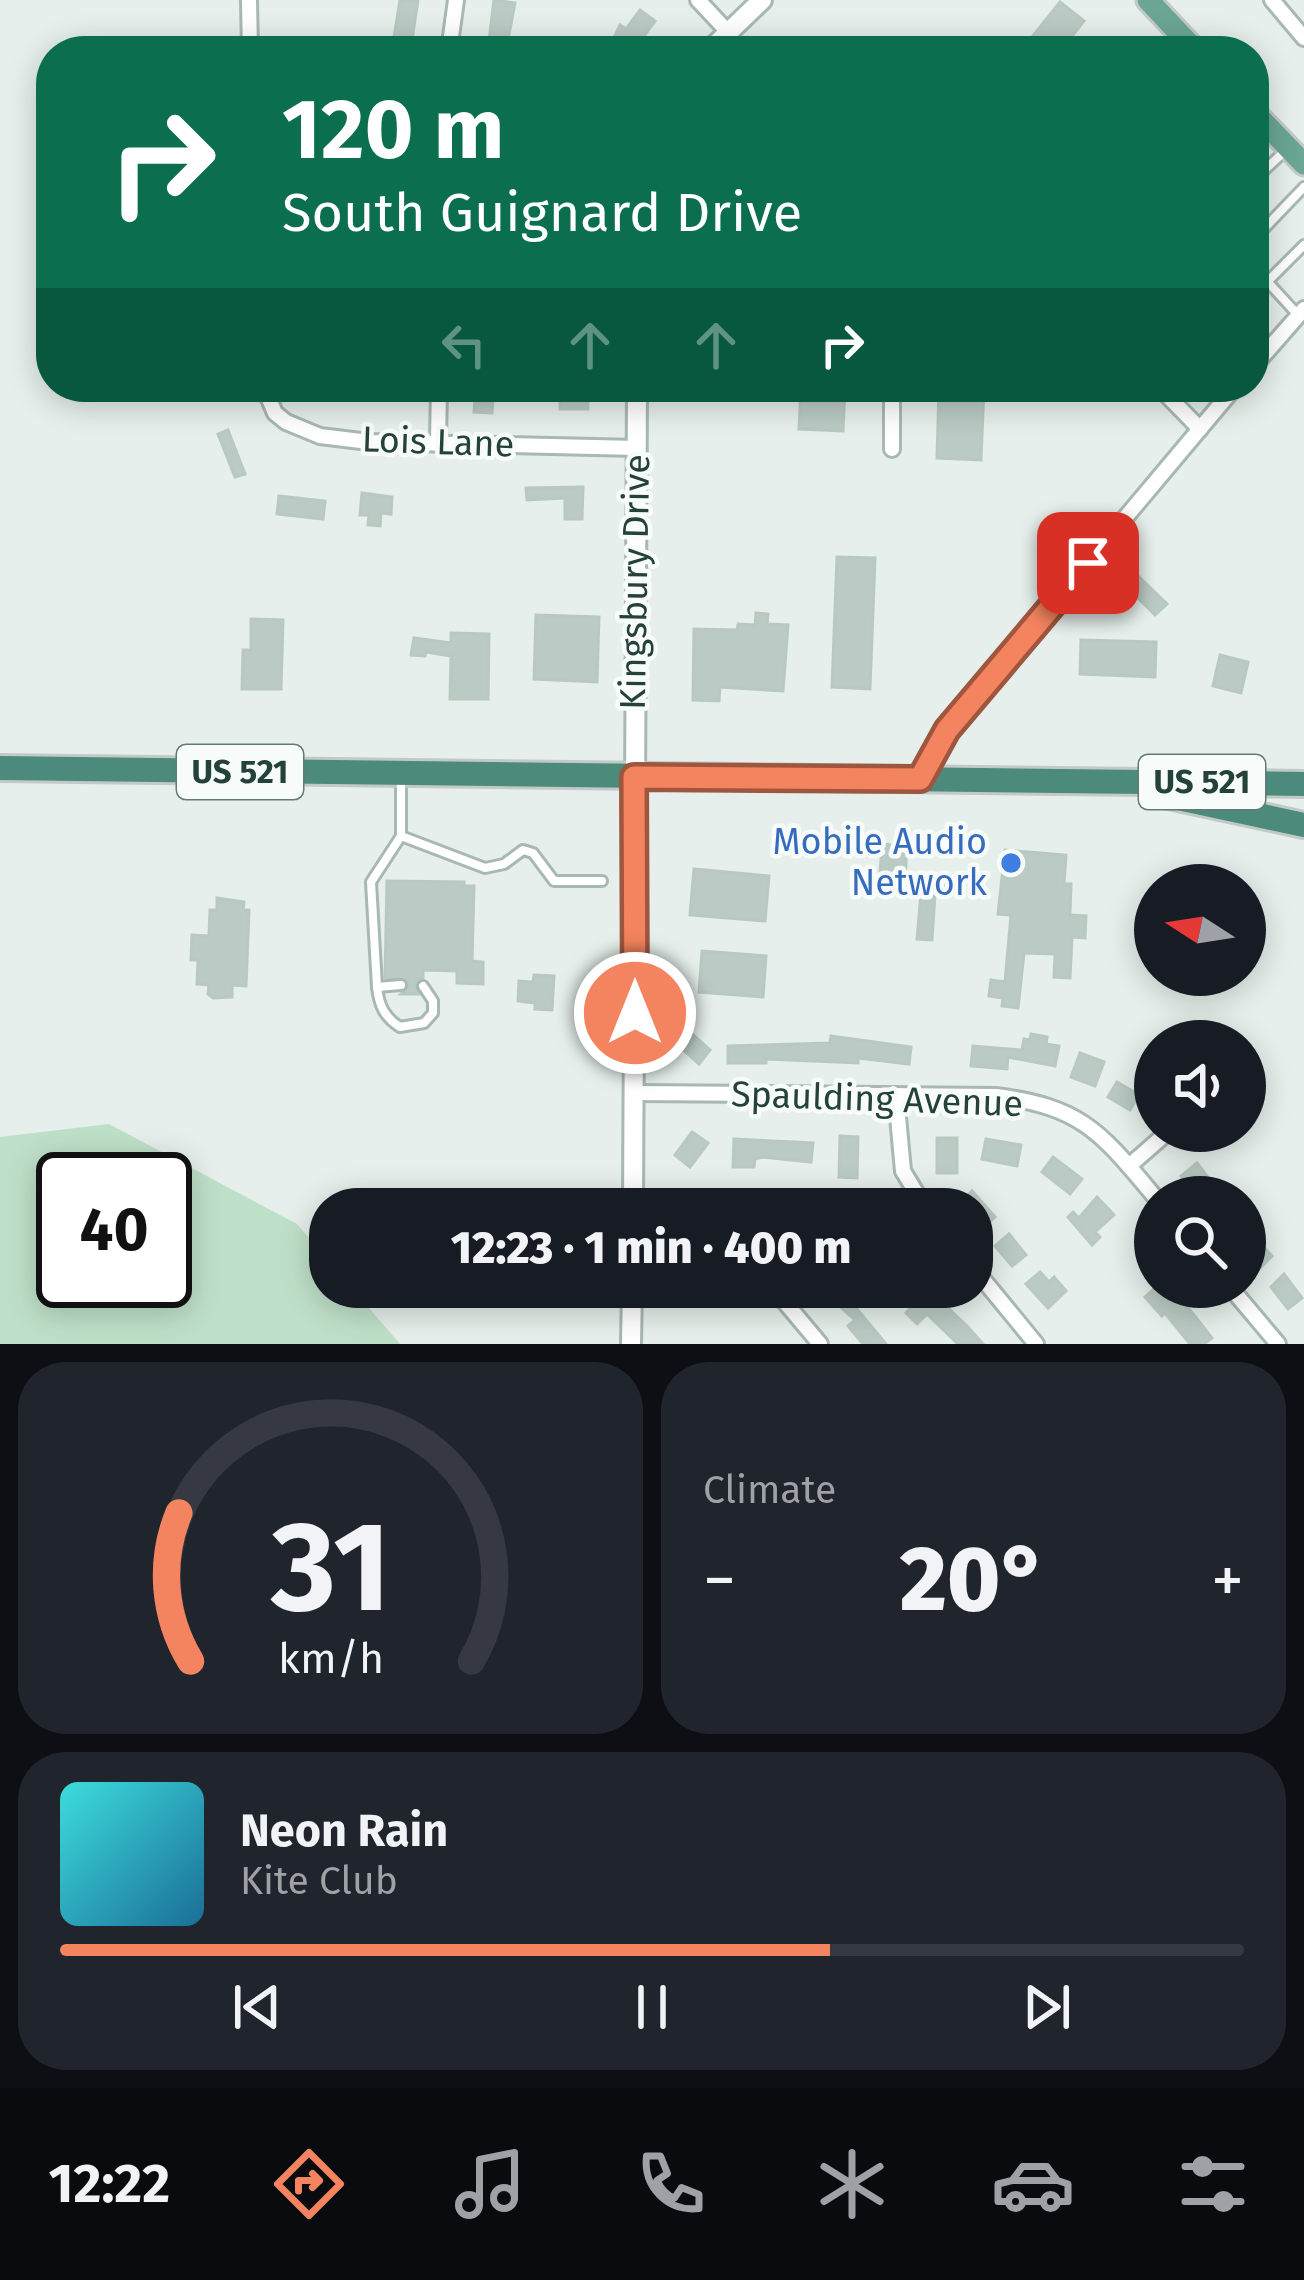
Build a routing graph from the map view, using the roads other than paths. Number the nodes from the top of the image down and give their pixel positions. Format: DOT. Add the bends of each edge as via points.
graph roads {
  1 [pos="249,0"];
  2 [pos="456,0"];
  3 [pos="698,0"];
  4 [pos="762,0"];
  5 [pos="1148,0"];
  6 [pos="1273,0"];
  7 [pos="728,32"];
  8 [pos="250,36"];
  9 [pos="451,36"];
  10 [pos="724,36"];
  11 [pos="1182,36"];
  12 [pos="1304,38"];
  13 [pos="1269,131"];
  14 [pos="1296,156"];
  15 [pos="1269,171"];
  16 [pos="1304,188"];
  17 [pos="1269,223"];
  18 [pos="1304,244"];
  19 [pos="1269,281"];
  20 [pos="1269,283"];
  21 [pos="1301,312"];
  22 [pos="1269,349"];
  23 [pos="270,402"];
  24 [pos="439,402"];
  25 [pos="638,402"];
  26 [pos="892,402"];
  27 [pos="1174,402"];
  28 [pos="1222,402"];
  29 [pos="1200,429"];
  30 [pos="438,442"];
  31 [pos="637,448"];
  32 [pos="892,449"];
  33 [pos="0,768"];
  34 [pos="401,774"];
  35 [pos="634,777"];
  36 [pos="920,779"];
  37 [pos="1100,782"];
  38 [pos="1304,784"];
  39 [pos="1304,825"];
  40 [pos="400,836"];
  41 [pos="602,881"];
  42 [pos="401,986"];
  43 [pos="423,986"];
  44 [pos="376,987"];
  45 [pos="634,1094"];
  46 [pos="896,1096"];
  47 [pos="1145,1152"];
  48 [pos="1129,1166"];
  49 [pos="1137,1176"];
  50 [pos="633,1188"];
  51 [pos="913,1188"];
  52 [pos="993,1292"];
  53 [pos="632,1308"];
  54 [pos="790,1308"];
  55 [pos="1248,1308"];
  56 [pos="632,1344"];
  57 [pos="820,1344"];
  58 [pos="1036,1344"];
  59 [pos="1278,1344"];
  1 -- 8 [label="street"];
  2 -- 9 [label="street"];
  3 -- 7 [label="street"];
  4 -- 7 [label="street"];
  5 -- 11 [label="main road"];
  6 -- 12 [label="street"];
  7 -- 10 [label="street"];
  13 -- 14 [label="main road"];
  14 -- 15 [label="lane"];
  16 -- 17 [label="lane"];
  18 -- 19 [label="lane"];
  20 -- 21 [label="lane"];
  21 -- 22 [label="street"];
  23 -- 30 [label="street, Lois Lane" via="286,422 320,436"];
  24 -- 30 [label="street"];
  25 -- 31 [label="street, Kingsbury Drive"];
  26 -- 32 [label="street"];
  27 -- 29 [label="street"];
  28 -- 29 [label="street"];
  29 -- 36 [label="street" via="947,730"];
  30 -- 31 [label="street, Lois Lane"];
  31 -- 35 [label="street, Kingsbury Drive"];
  33 -- 34 [label="highway, US 521"];
  34 -- 35 [label="highway, US 521"];
  34 -- 40 [label="lane"];
  35 -- 36 [label="highway, US 521"];
  35 -- 45 [label="street, Kingsbury Drive"];
  36 -- 37 [label="highway, US 521"];
  37 -- 38 [label="highway, US 521"];
  37 -- 39 [label="highway"];
  40 -- 41 [label="lane" via="484,868 523,850 554,881"];
  40 -- 44 [label="lane" via="371,882"];
  42 -- 44 [label="lane"];
  43 -- 44 [label="lane" via="434,1013 411,1028 388,1020"];
  45 -- 46 [label="street, Spaulding Avenue"];
  45 -- 50 [label="street, Kingsbury Drive"];
  46 -- 48 [label="street, Spaulding Avenue" via="996,1096 1057,1107"];
  46 -- 51 [label="street" via="903,1171"];
  47 -- 48 [label="street"];
  48 -- 49 [label="street, Spaulding Avenue"];
  52 -- 58 [label="street"];
  53 -- 56 [label="street"];
  54 -- 57 [label="street"];
  55 -- 59 [label="street"];
}
